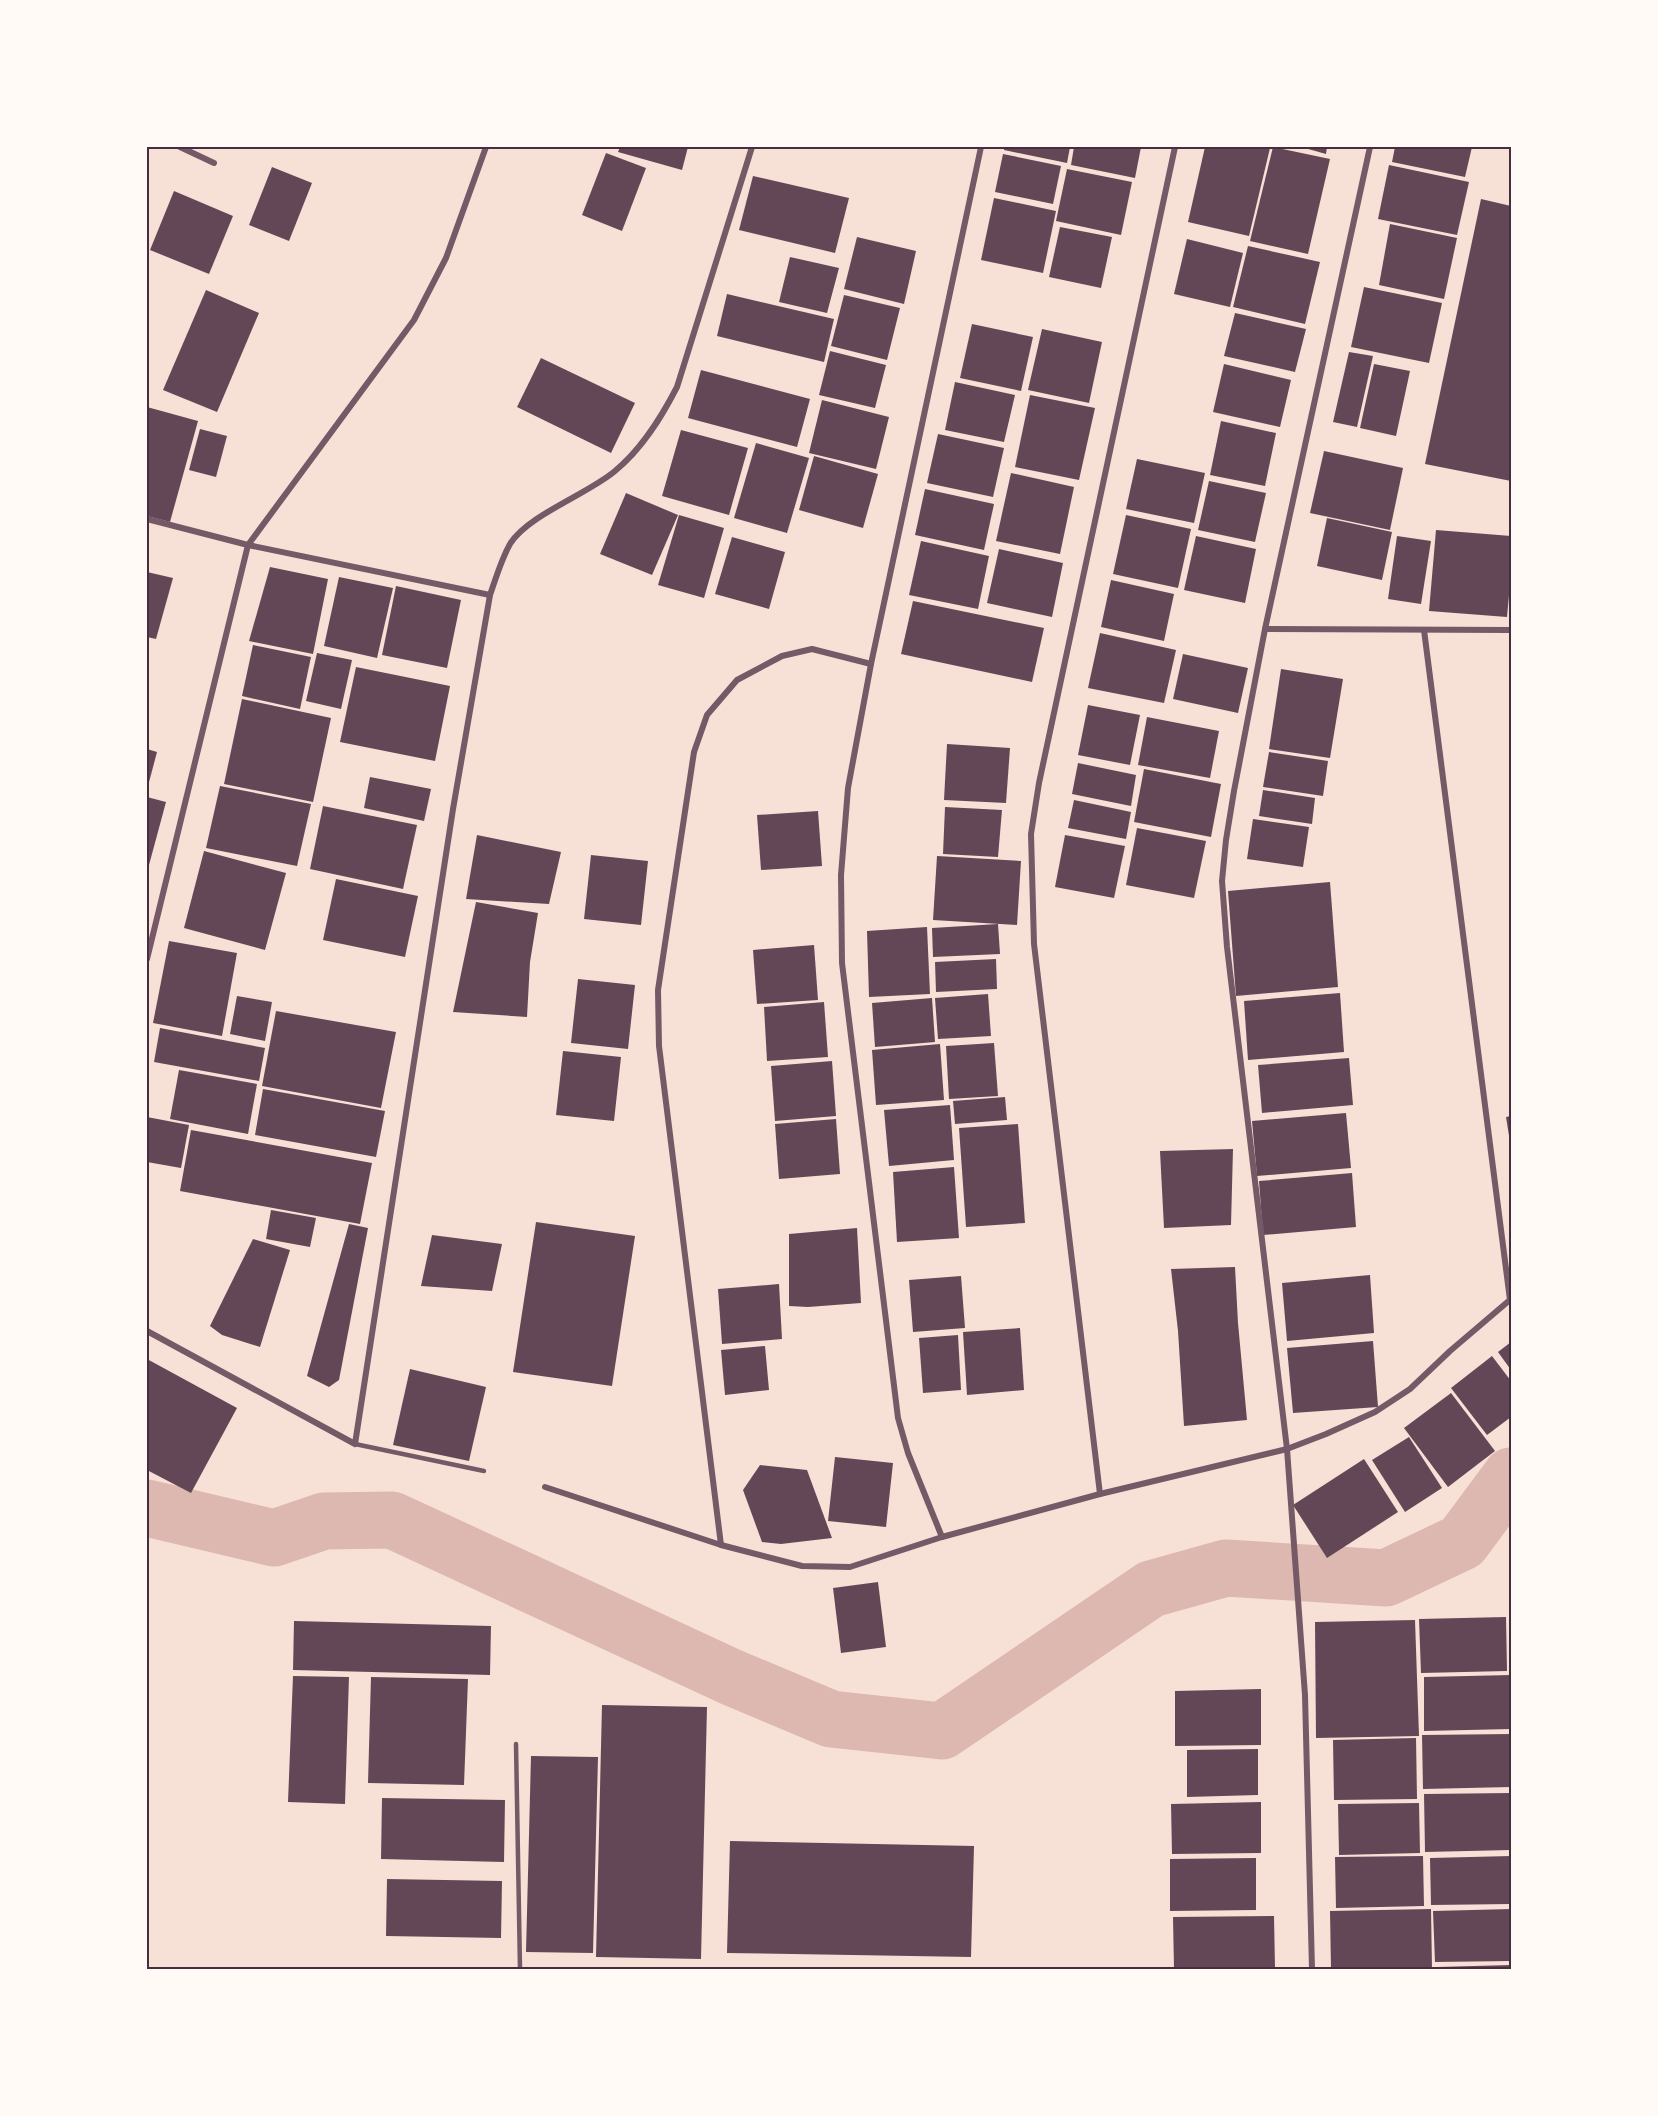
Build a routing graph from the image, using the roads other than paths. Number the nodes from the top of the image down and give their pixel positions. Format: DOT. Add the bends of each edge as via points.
graph roads {
  1 [pos="180,147"];
  2 [pos="486,147"];
  3 [pos="752,147"];
  4 [pos="981,147"];
  5 [pos="1175,147"];
  6 [pos="1370,147"];
  7 [pos="214,163"];
  8 [pos="147,519"];
  9 [pos="248,545"];
  10 [pos="490,595"];
  11 [pos="1265,628"];
  12 [pos="1424,630"];
  13 [pos="1511,630"];
  14 [pos="871,664"];
  15 [pos="147,959"];
  16 [pos="1511,1300"];
  17 [pos="147,1331"];
  18 [pos="355,1444"];
  19 [pos="1287,1449"];
  20 [pos="484,1471"];
  21 [pos="545,1487"];
  22 [pos="1100,1494"];
  23 [pos="942,1537"];
  24 [pos="721,1545"];
  25 [pos="516,1744"];
  26 [pos="520,1969"];
  27 [pos="1312,1969"];
  1 -- 7 [label="street"];
  2 -- 9 [label="street" via="446,258 414,320"];
  3 -- 10 [label="street" via="677,387 660,420 615,471 533,523 512,542"];
  4 -- 14 [label="street"];
  5 -- 22 [label="street" via="1031,834 1034,944"];
  6 -- 11 [label="street"];
  8 -- 9 [label="street"];
  9 -- 10 [label="street"];
  9 -- 15 [label="street"];
  10 -- 18 [label="street"];
  11 -- 12 [label="street"];
  11 -- 19 [label="street" via="1234,791 1222,881"];
  12 -- 13 [label="street"];
  12 -- 16 [label="street"];
  14 -- 23 [label="street" via="848,788 841,875 842,963 898,1418"];
  14 -- 24 [label="street" via="812,649 782,656 737,680 707,715 694,752 658,990 659,1046"];
  16 -- 19 [label="street" via="1410,1389 1375,1412"];
  17 -- 18 [label="street"];
  18 -- 20 [label="lane"];
  19 -- 22 [label="street"];
  19 -- 27 [label="street" via="1305,1695"];
  21 -- 24 [label="street"];
  22 -- 23 [label="street"];
  23 -- 24 [label="street" via="849,1567 802,1566"];
  25 -- 26 [label="lane"];
}
